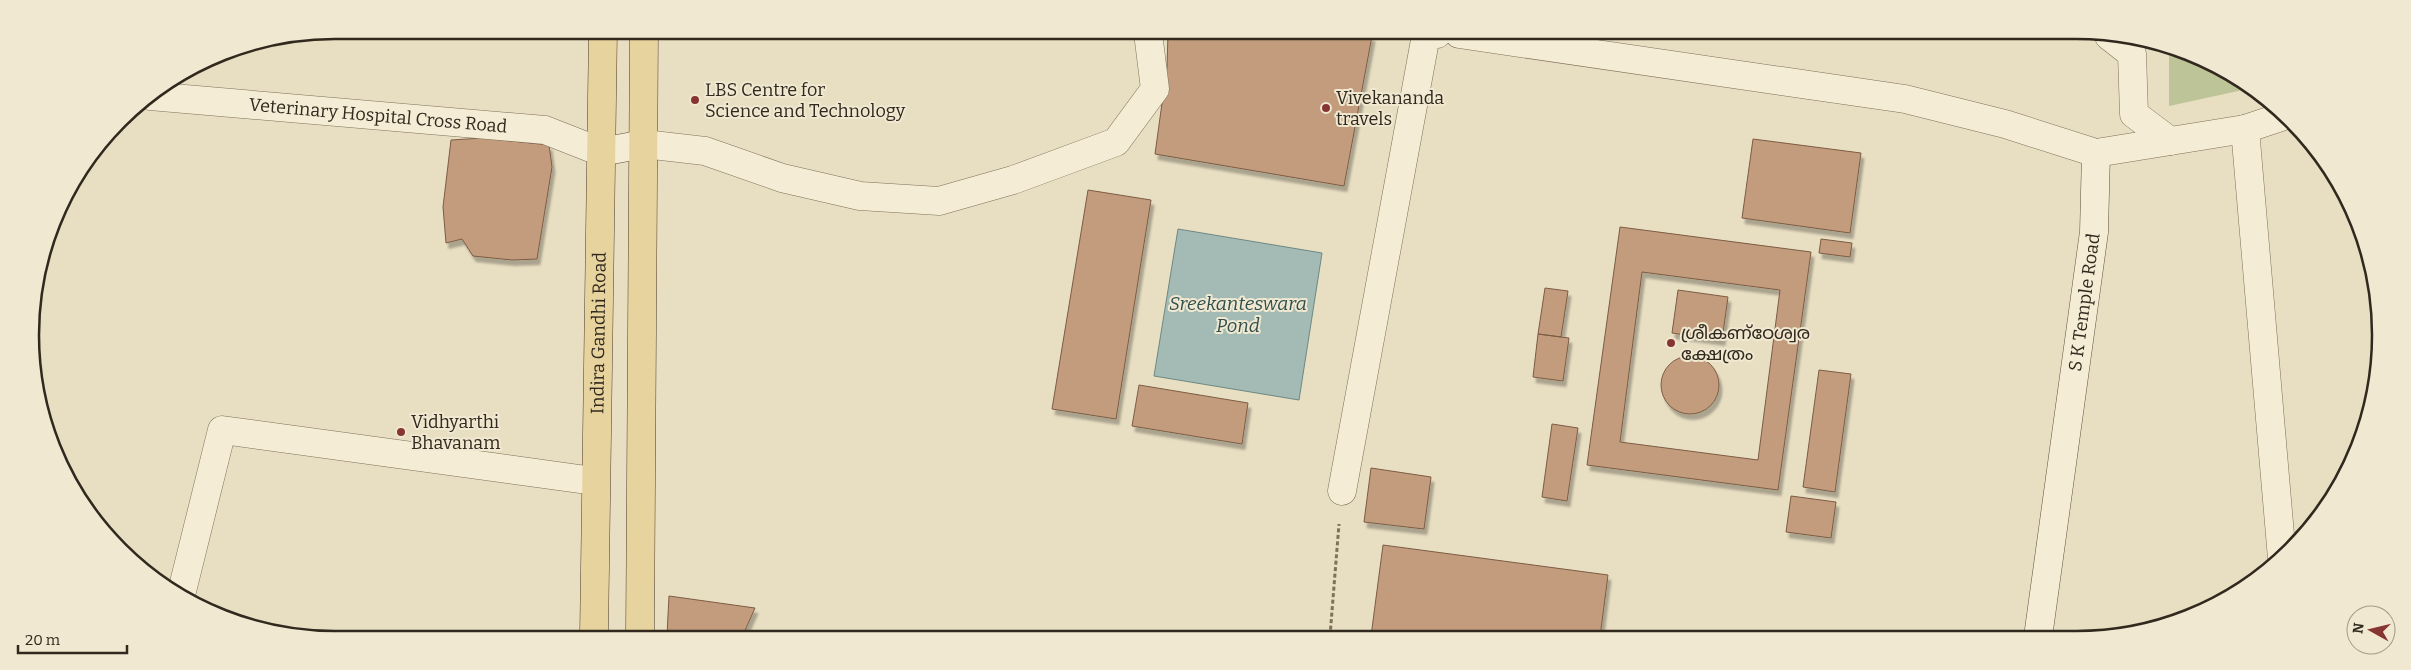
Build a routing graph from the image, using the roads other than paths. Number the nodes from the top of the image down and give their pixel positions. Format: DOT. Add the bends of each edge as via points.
graph roads {
  1 [pos="603,39"];
  2 [pos="644,39"];
  3 [pos="1149,39"];
  4 [pos="1426,39"];
  5 [pos="1520,39"];
  6 [pos="2115,41"];
  7 [pos="159,97"];
  8 [pos="2277,118"];
  9 [pos="2245,129"];
  10 [pos="2170,141"];
  11 [pos="644,144"];
  12 [pos="602,152"];
  13 [pos="2096,154"];
  14 [pos="594,481"];
  15 [pos="1342,490"];
  16 [pos="2281,548"];
  17 [pos="182,589"];
  18 [pos="594,631"];
  19 [pos="640,631"];
  20 [pos="2039,631"];
  1 -- 12 [label="main road, Indira Gandhi Road"];
  2 -- 11 [label="main road"];
  3 -- 11 [label="street" via="1155,89 1116,142 1013,180 940,201 860,196 782,178 705,151"];
  4 -- 15 [label="street"];
  5 -- 13 [label="street" via="1905,99 2005,124"];
  6 -- 10 [label="street" via="2132,54 2134,114"];
  7 -- 12 [label="street, Veterinary Hospital Cross Road" via="545,130"];
  8 -- 9 [label="street"];
  9 -- 10 [label="street"];
  9 -- 16 [label="street"];
  10 -- 13 [label="street"];
  11 -- 12 [label="street"];
  11 -- 19 [label="main road"];
  12 -- 14 [label="main road, Indira Gandhi Road"];
  13 -- 20 [label="street, S K Temple Road" via="2094,232"];
  14 -- 17 [label="street" via="222,430"];
  14 -- 18 [label="main road, Indira Gandhi Road"];
}
